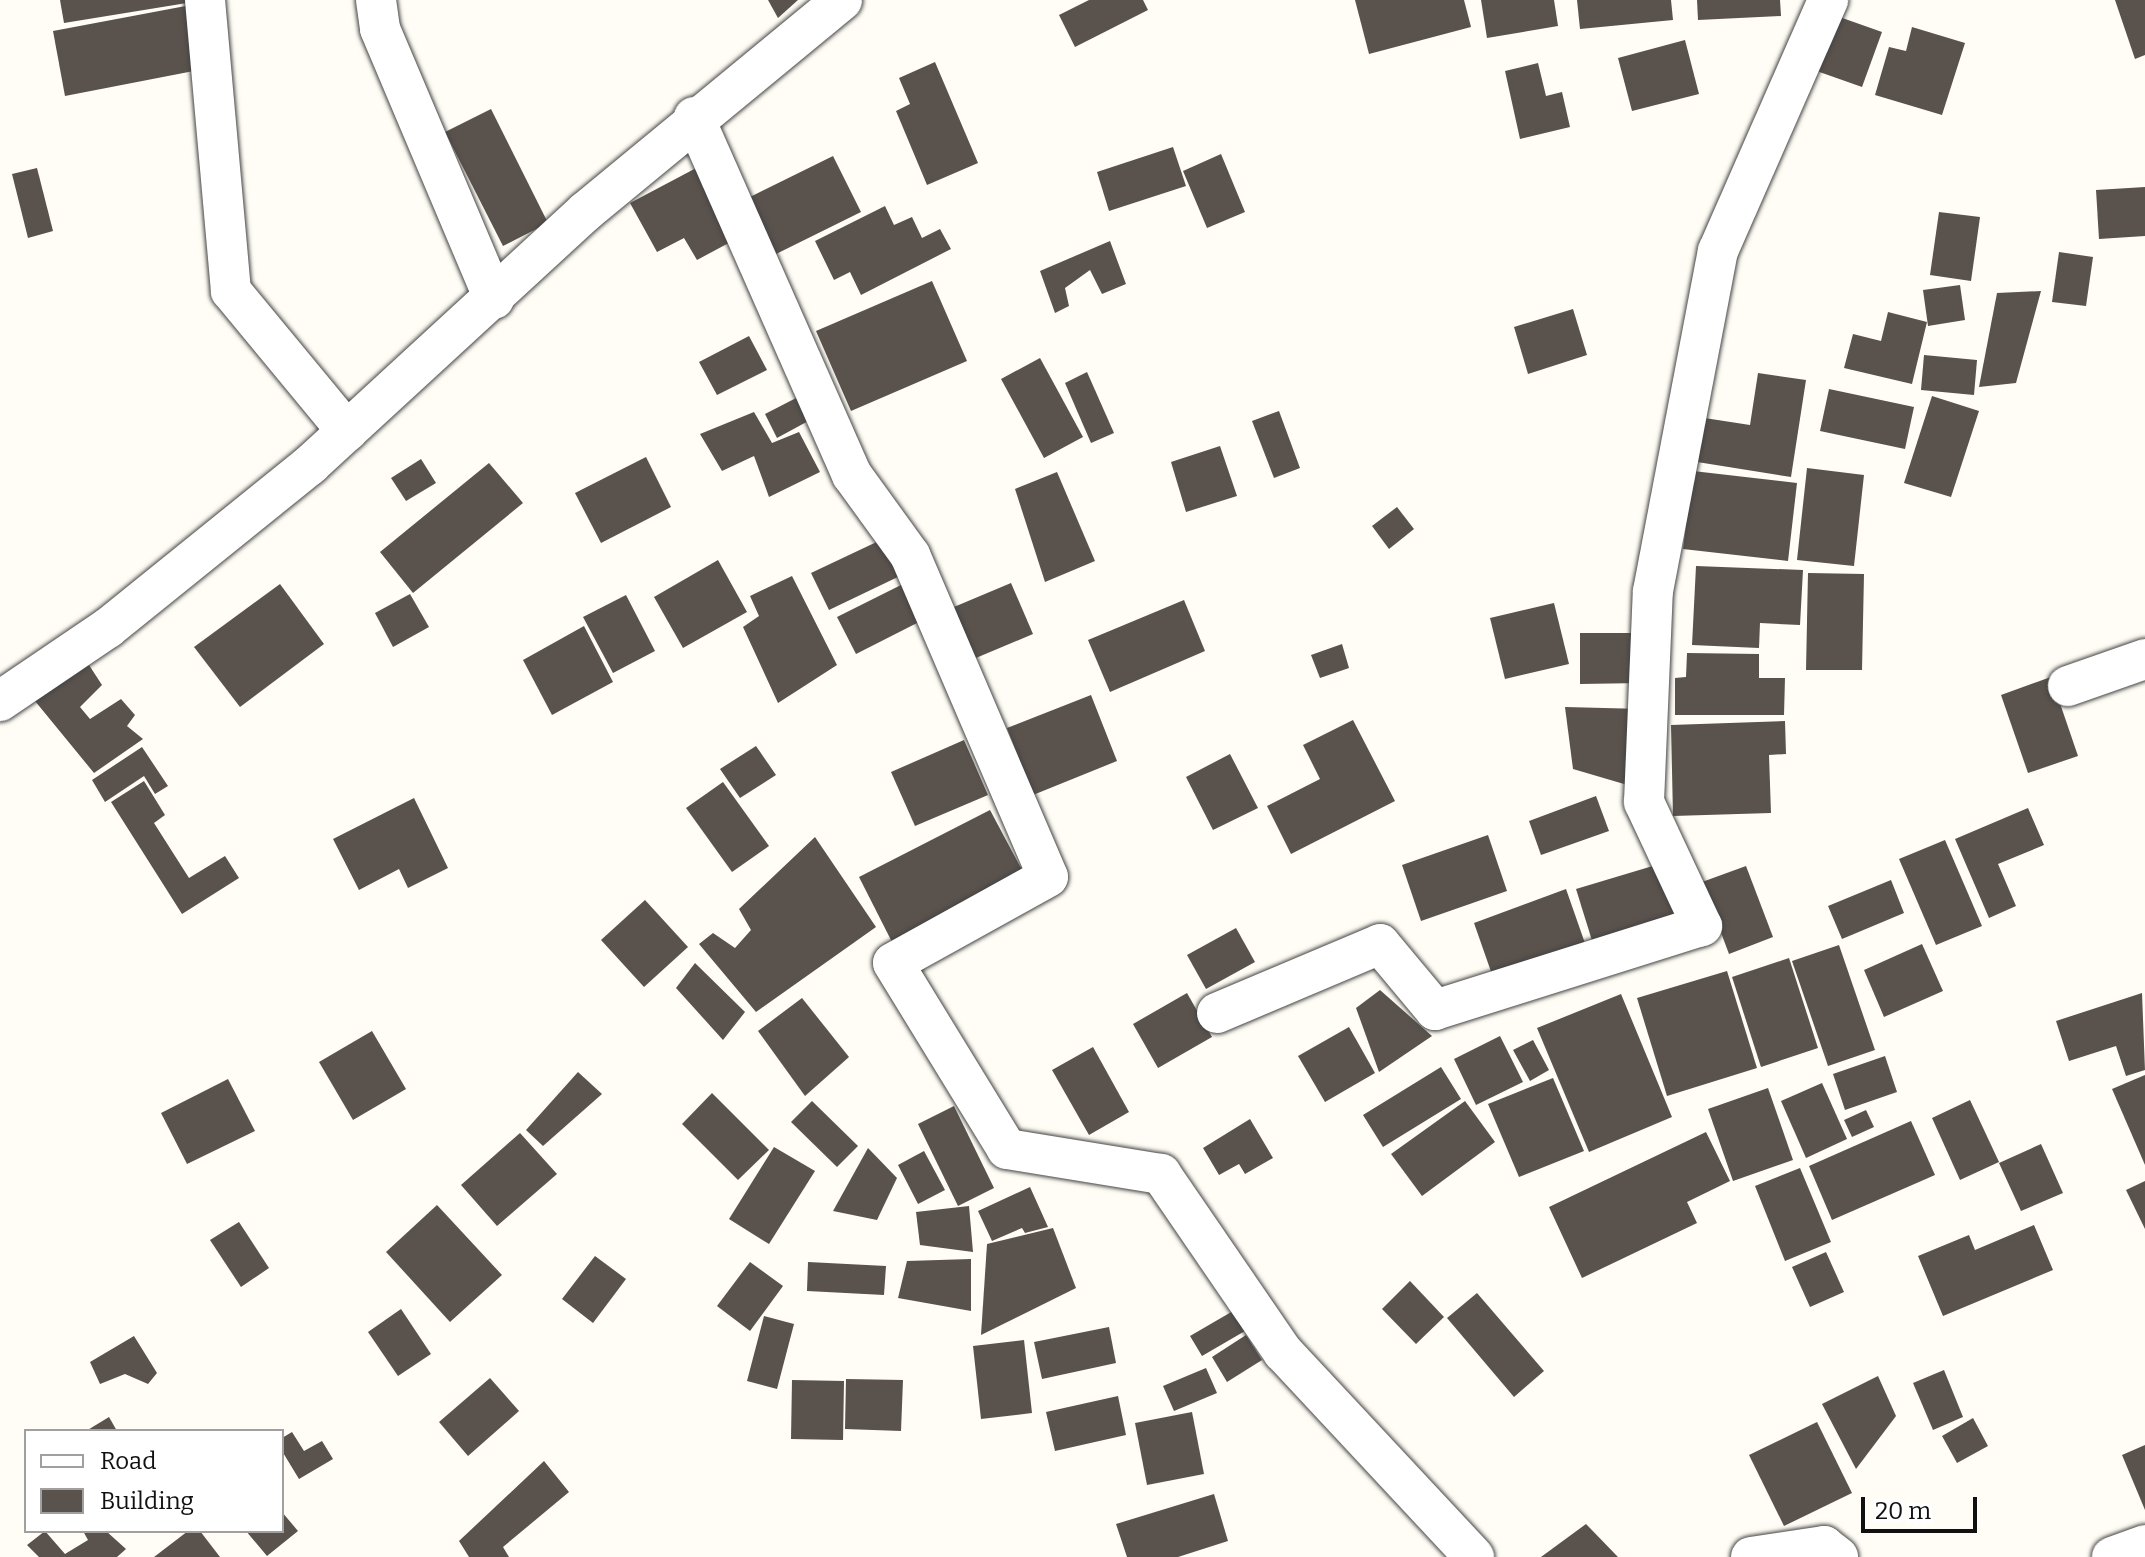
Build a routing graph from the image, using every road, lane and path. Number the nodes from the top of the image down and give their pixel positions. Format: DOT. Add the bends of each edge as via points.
graph roads {
  1 [pos="205,0"];
  2 [pos="376,0"];
  3 [pos="842,0"];
  4 [pos="1828,0"];
  5 [pos="694,117"];
  6 [pos="494,299"];
  7 [pos="347,431"];
  8 [pos="2145,659"];
  9 [pos="2068,686"];
  10 [pos="0,701"];
  11 [pos="1217,1013"];
  12 [pos="2145,1545"];
  13 [pos="1474,1557"];
  14 [pos="1751,1557"];
  15 [pos="1838,1557"];
  16 [pos="2112,1557"];
  1 -- 7 [label="street" via="231,291"];
  2 -- 6 [label="street" via="386,44"];
  3 -- 5 [label="street"];
  4 -- 11 [label="street" via="1718,251 1653,591 1644,802 1702,926 1435,1010 1380,944"];
  5 -- 6 [label="street"];
  5 -- 13 [label="street" via="852,475 910,555 1048,877 893,963 1007,1149 1161,1174 1283,1352"];
  6 -- 7 [label="street"];
  7 -- 10 [label="street" via="108,628"];
  8 -- 9 [label="street"];
  12 -- 16 [label="street"];
  14 -- 15 [label="street" via="1824,1546"];
}
